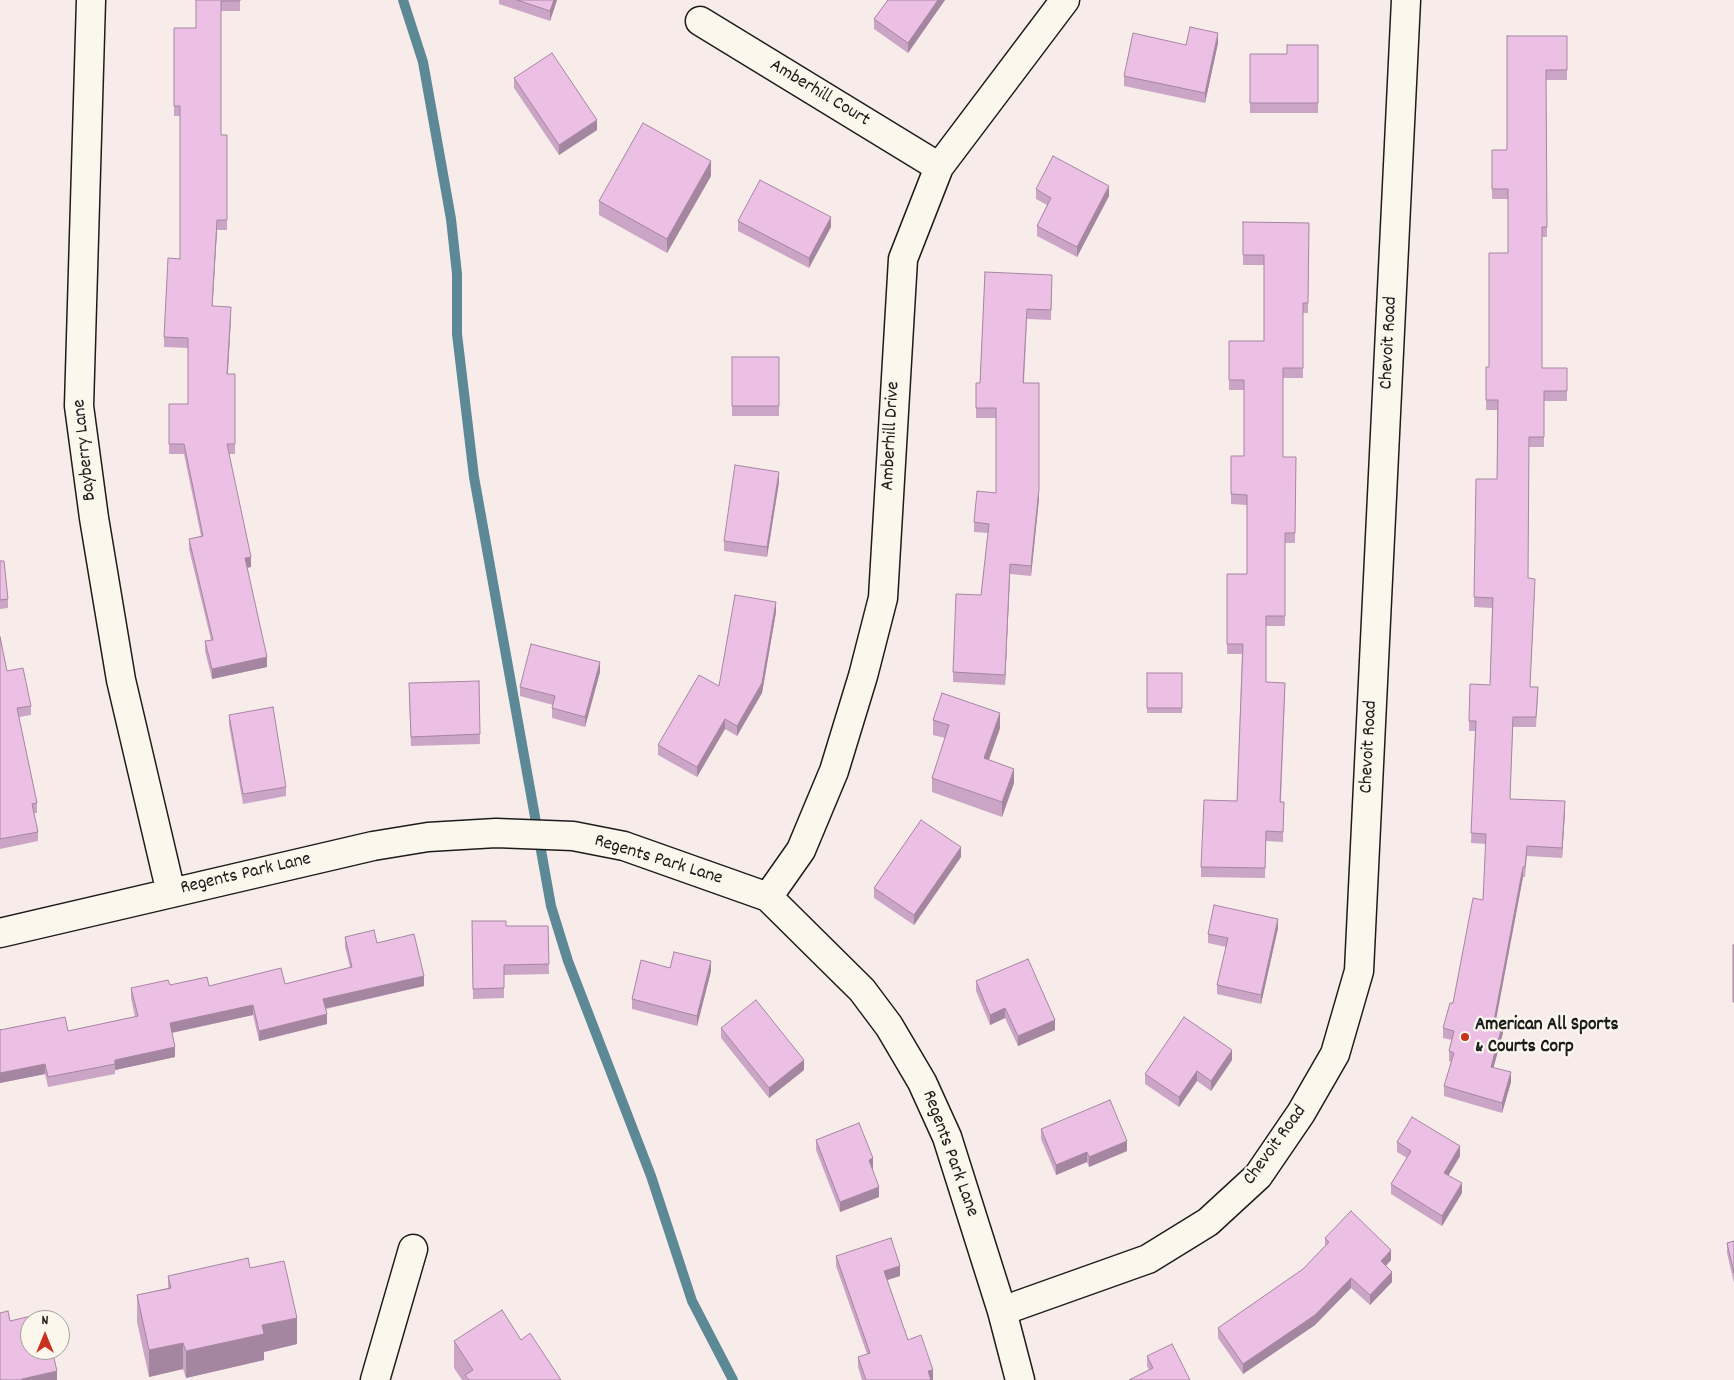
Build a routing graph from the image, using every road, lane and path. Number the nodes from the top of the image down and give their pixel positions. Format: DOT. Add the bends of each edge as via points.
graph roads {
  1 [pos="91,0"];
  2 [pos="1065,0"];
  3 [pos="1406,0"];
  4 [pos="700,21"];
  5 [pos="939,167"];
  6 [pos="171,893"];
  7 [pos="768,897"];
  8 [pos="0,933"];
  9 [pos="413,1248"];
  10 [pos="1002,1310"];
  11 [pos="375,1380"];
  12 [pos="1020,1380"];
  1 -- 6 [label="street, Bayberry Lane" via="79,406 121,680"];
  2 -- 5 [label="street, Amberhill Drive"];
  3 -- 10 [label="street, Chevoit Road" via="1359,971 1335,1054 1301,1113 1258,1176 1208,1222 1148,1259"];
  4 -- 5 [label="street, Amberhill Court"];
  5 -- 7 [label="street, Amberhill Drive" via="903,259 882,598 864,676 834,772 800,850"];
  6 -- 7 [label="street, Regents Park Lane" via="373,846 428,837 496,834 573,836 624,846"];
  6 -- 8 [label="street, Regents Park Lane"];
  7 -- 10 [label="street, Regents Park Lane" via="862,990 889,1026 922,1082 947,1137"];
  9 -- 11 [label="street"];
  10 -- 12 [label="street, Regents Park Lane"];
}
